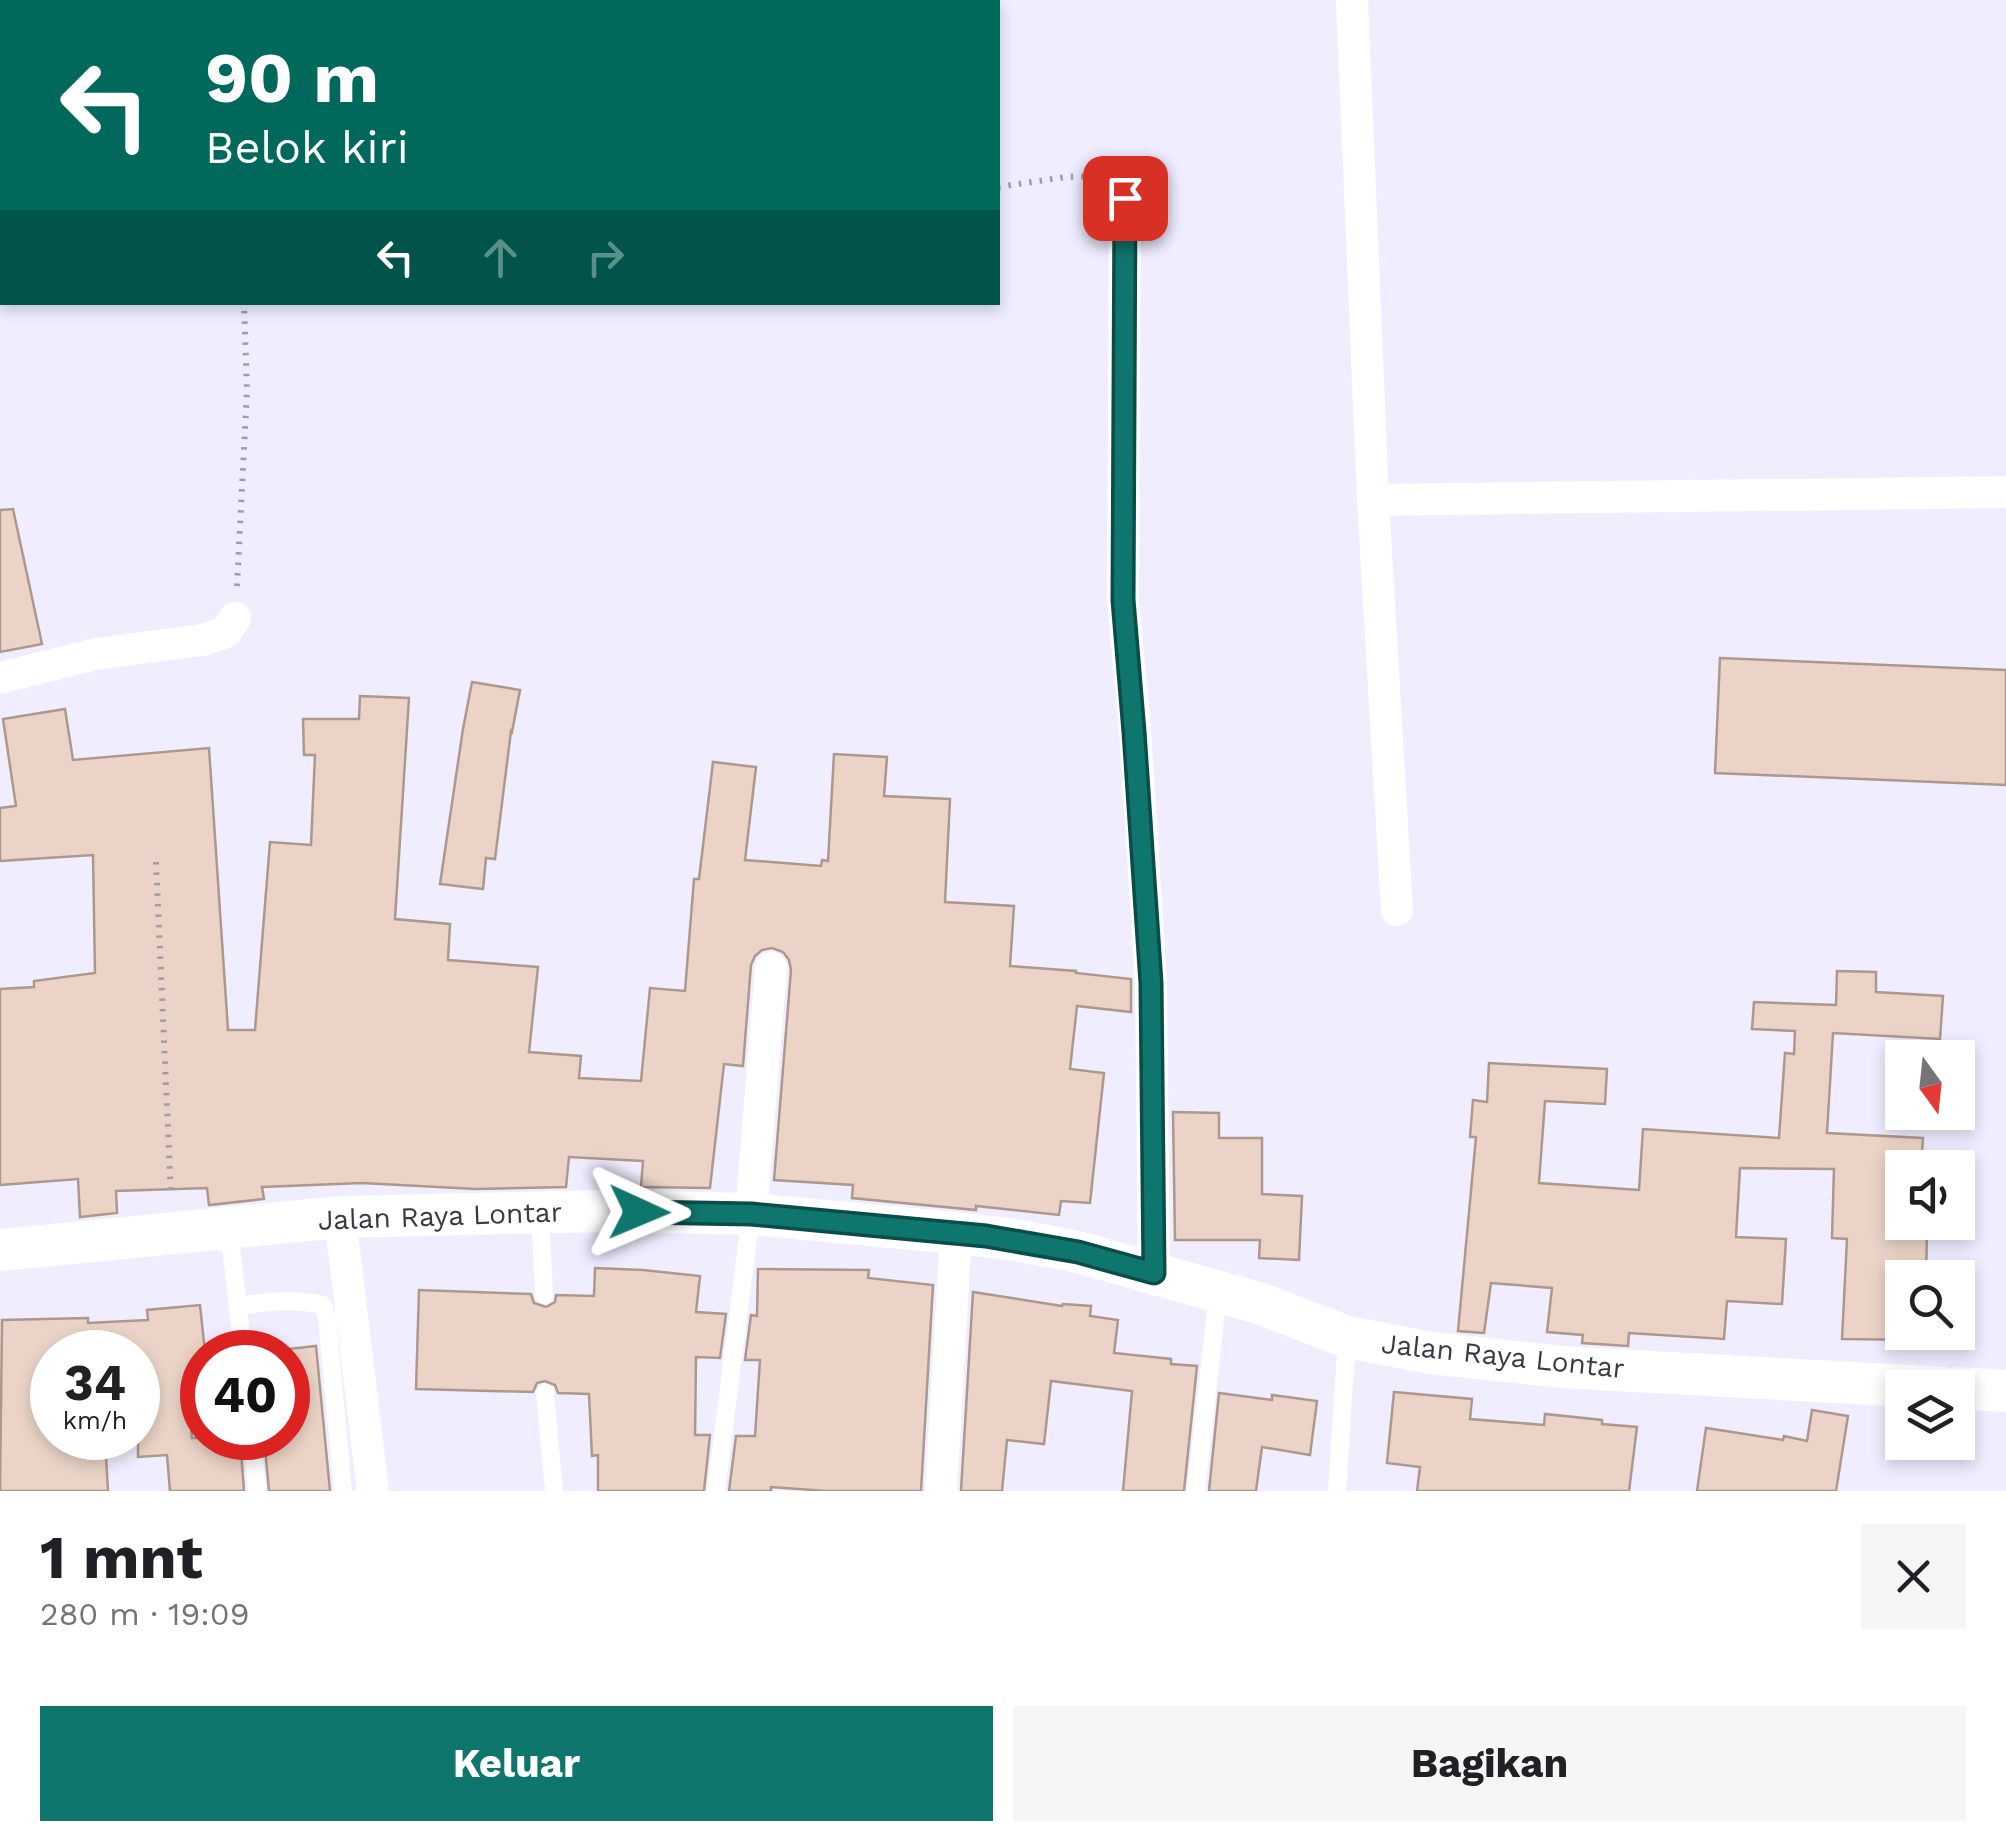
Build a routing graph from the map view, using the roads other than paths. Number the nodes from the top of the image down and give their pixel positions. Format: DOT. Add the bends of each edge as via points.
graph roads {
  1 [pos="1352,0"];
  2 [pos="1128,179"];
  3 [pos="2006,492"];
  4 [pos="1373,500"];
  5 [pos="235,618"];
  6 [pos="0,678"];
  7 [pos="1398,910"];
  8 [pos="771,968"];
  9 [pos="540,1213"];
  10 [pos="751,1214"];
  11 [pos="340,1217"];
  12 [pos="228,1227"];
  13 [pos="956,1232"];
  14 [pos="0,1250"];
  15 [pos="1154,1273"];
  16 [pos="1218,1291"];
  17 [pos="544,1295"];
  18 [pos="238,1306"];
  19 [pos="240,1330"];
  20 [pos="1347,1337"];
  21 [pos="1885,1385"];
  22 [pos="1975,1389"];
  23 [pos="2006,1391"];
  24 [pos="545,1393"];
  25 [pos="254,1460"];
  26 [pos="257,1491"];
  27 [pos="342,1491"];
  28 [pos="373,1491"];
  29 [pos="554,1491"];
  30 [pos="716,1491"];
  31 [pos="941,1491"];
  32 [pos="1196,1491"];
  33 [pos="1337,1491"];
  1 -- 4 [label="street"];
  2 -- 15 [label="street" via="1123,600 1151,983"];
  3 -- 4 [label="street"];
  4 -- 7 [label="street"];
  5 -- 6 [label="street" via="226,632 202,640 96,654"];
  8 -- 10 [label="street"];
  9 -- 10 [label="street, Jalan Raya Lontar"];
  9 -- 11 [label="street, Jalan Raya Lontar"];
  9 -- 17 [label="lane"];
  10 -- 13 [label="street, Jalan Raya Lontar"];
  10 -- 30 [label="lane"];
  11 -- 12 [label="street, Jalan Raya Lontar"];
  11 -- 28 [label="street"];
  12 -- 14 [label="street, Jalan Raya Lontar"];
  12 -- 18 [label="lane"];
  13 -- 15 [label="street, Jalan Raya Lontar"];
  13 -- 31 [label="street"];
  15 -- 16 [label="street, Jalan Raya Lontar"];
  16 -- 20 [label="street, Jalan Raya Lontar"];
  16 -- 32 [label="lane"];
  18 -- 19 [label="lane"];
  18 -- 27 [label="lane" via="276,1300 323,1305"];
  20 -- 21 [label="street, Jalan Raya Lontar" via="1562,1367"];
  20 -- 33 [label="lane"];
  22 -- 23 [label="street"];
  24 -- 29 [label="lane"];
  25 -- 26 [label="lane"];
}
